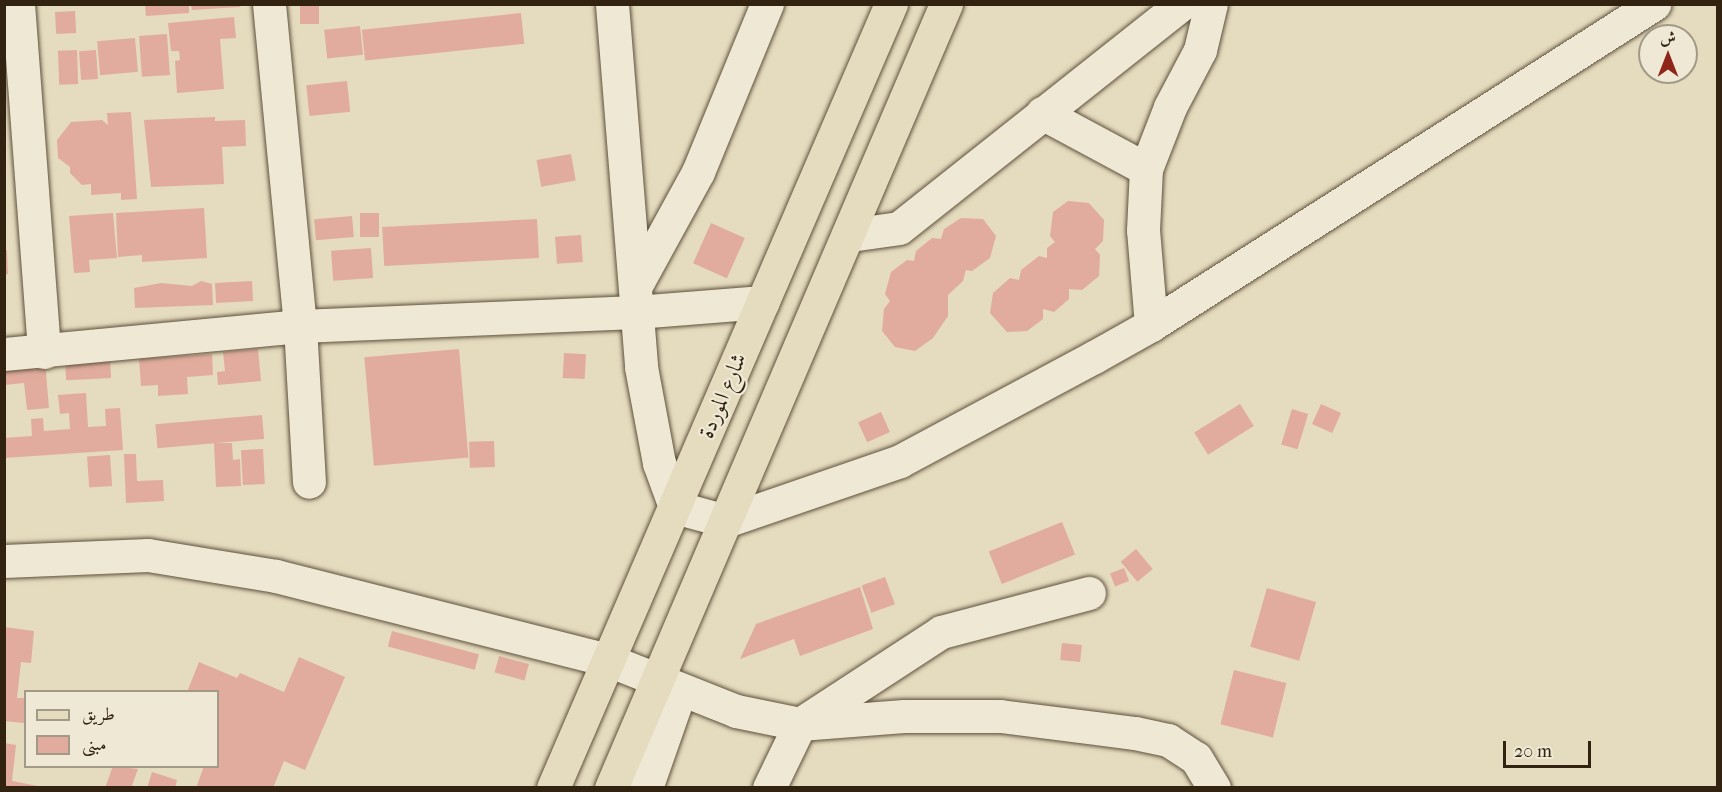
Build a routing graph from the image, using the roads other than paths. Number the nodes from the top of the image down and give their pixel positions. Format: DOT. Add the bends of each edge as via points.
graph roads {
  1 [pos="18,4"];
  2 [pos="269,4"];
  3 [pos="612,4"];
  4 [pos="767,4"];
  5 [pos="891,4"];
  6 [pos="946,4"];
  7 [pos="1182,4"];
  8 [pos="1211,4"];
  9 [pos="1654,4"];
  10 [pos="1042,114"];
  11 [pos="1146,170"];
  12 [pos="850,235"];
  13 [pos="635,299"];
  14 [pos="764,302"];
  15 [pos="1151,325"];
  16 [pos="300,327"];
  17 [pos="44,352"];
  18 [pos="4,354"];
  19 [pos="309,482"];
  20 [pos="675,507"];
  21 [pos="726,521"];
  22 [pos="4,561"];
  23 [pos="1089,593"];
  24 [pos="608,660"];
  25 [pos="669,686"];
  26 [pos="800,724"];
  27 [pos="553,788"];
  28 [pos="611,788"];
  29 [pos="646,788"];
  30 [pos="769,788"];
  31 [pos="1214,788"];
  1 -- 17 [label="street"];
  2 -- 16 [label="street"];
  3 -- 13 [label="street"];
  4 -- 13 [label="street" via="698,172"];
  5 -- 14 [label="main road, شارع الموردة"];
  6 -- 12 [label="main road"];
  7 -- 10 [label="street"];
  8 -- 11 [label="street" via="1200,50 1170,107"];
  9 -- 15 [label="street"];
  10 -- 11 [label="street"];
  10 -- 12 [label="street" via="899,228"];
  11 -- 15 [label="street" via="1143,230"];
  12 -- 21 [label="main road"];
  13 -- 14 [label="street"];
  13 -- 16 [label="street"];
  13 -- 20 [label="street" via="650,418 659,464"];
  14 -- 20 [label="main road, شارع الموردة"];
  15 -- 21 [label="street" via="900,461"];
  16 -- 17 [label="street"];
  16 -- 19 [label="street"];
  17 -- 18 [label="street"];
  20 -- 21 [label="street"];
  20 -- 24 [label="main road, شارع الموردة"];
  21 -- 25 [label="main road"];
  22 -- 24 [label="street" via="148,555 212,563"];
  23 -- 26 [label="street" via="941,632"];
  24 -- 25 [label="street"];
  24 -- 27 [label="main road, شارع الموردة"];
  25 -- 26 [label="street" via="736,711"];
  25 -- 28 [label="main road"];
  25 -- 29 [label="street"];
  26 -- 30 [label="street"];
  26 -- 31 [label="street" via="904,716 1000,716 1072,723 1168,740 1196,758"];
}
